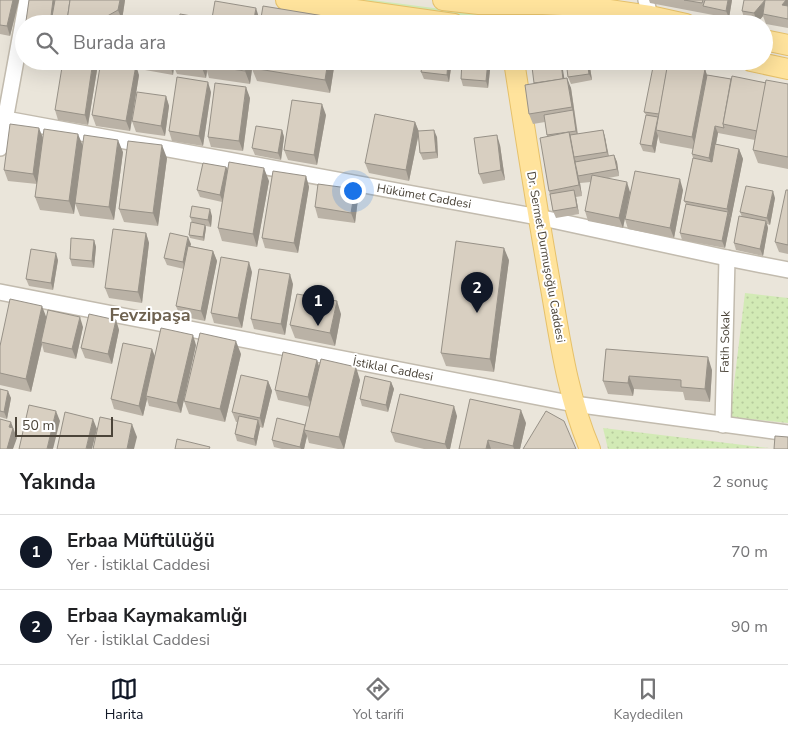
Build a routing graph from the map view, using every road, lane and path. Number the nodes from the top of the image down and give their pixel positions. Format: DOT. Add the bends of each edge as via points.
graph roads {
  1 [pos="27,0"];
  2 [pos="286,0"];
  3 [pos="443,0"];
  4 [pos="648,8"];
  5 [pos="507,10"];
  6 [pos="24,15"];
  7 [pos="391,15"];
  8 [pos="665,15"];
  9 [pos="773,42"];
  10 [pos="788,45"];
  11 [pos="15,57"];
  12 [pos="773,66"];
  13 [pos="788,69"];
  14 [pos="515,70"];
  15 [pos="2,119"];
  16 [pos="0,148"];
  17 [pos="538,217"];
  18 [pos="727,258"];
  19 [pos="788,270"];
  20 [pos="0,292"];
  21 [pos="574,404"];
  22 [pos="722,425"];
  23 [pos="788,433"];
  24 [pos="590,449"];
  1 -- 6 [label="street"];
  2 -- 7 [label="main road"];
  3 -- 5 [label="main road"];
  4 -- 5 [label="main road" via="544,4"];
  4 -- 8 [label="main road"];
  9 -- 10 [label="main road"];
  11 -- 15 [label="street"];
  12 -- 13 [label="main road"];
  14 -- 17 [label="main road, Dr. Sermet Durmuşoğlu Caddesi"];
  15 -- 16 [label="street"];
  15 -- 17 [label="street, Hükümet Caddesi"];
  17 -- 18 [label="street, Hükümet Caddesi"];
  17 -- 21 [label="main road, Dr. Sermet Durmuşoğlu Caddesi"];
  18 -- 19 [label="street, Hükümet Caddesi"];
  18 -- 22 [label="street, Fatih Sokak"];
  20 -- 21 [label="street, İstiklal Caddesi"];
  21 -- 22 [label="street, İstiklal Caddesi"];
  21 -- 24 [label="main road, Dr. Sermet Durmuşoğlu Caddesi"];
  22 -- 23 [label="street, İstiklal Caddesi"];
}
